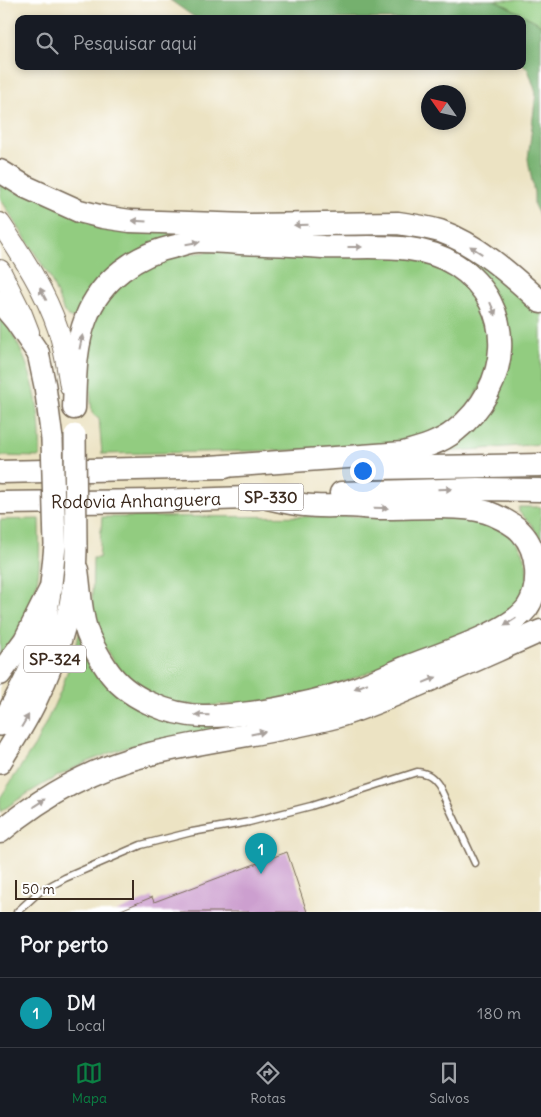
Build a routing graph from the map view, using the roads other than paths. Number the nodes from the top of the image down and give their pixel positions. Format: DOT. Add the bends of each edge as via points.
graph roads {
  1 [pos="0,171"];
  2 [pos="0,223"];
  3 [pos="0,270"];
  4 [pos="0,302"];
  5 [pos="541,302"];
  6 [pos="38,353"];
  7 [pos="74,408"];
  8 [pos="541,465"];
  9 [pos="210,467"];
  10 [pos="0,472"];
  11 [pos="541,490"];
  12 [pos="263,497"];
  13 [pos="0,503"];
  14 [pos="76,570"];
  15 [pos="51,588"];
  16 [pos="541,630"];
  17 [pos="0,674"];
  18 [pos="0,725"];
  19 [pos="0,762"];
  20 [pos="0,832"];
  21 [pos="475,863"];
  22 [pos="18,912"];
  5 -- 1 [label="highway, one-way" via="473,248 439,231 420,226 398,223 162,223 121,219 79,211 53,201"];
  7 -- 2 [label="main road, one-way" via="58,329 29,268"];
  3 -- 6 [label="main road"];
  4 -- 6 [label="highway"];
  6 -- 15 [label="highway, SP-324, bridge" via="52,439 55,545"];
  7 -- 9 [label="highway, one-way" via="76,364 86,318 113,277 157,250 197,241 416,250 454,264 469,275 488,298 499,325 499,362 485,398 472,416 454,432 429,445 403,453"];
  7 -- 14 [label="highway, SP-324, bridge"];
  8 -- 9 [label="highway, Rodovia Anhanguera / SP-330" via="335,469"];
  9 -- 10 [label="highway, Rodovia Anhanguera / SP-330"];
  12 -- 11 [label="highway, Rodovia Anhanguera / SP-330, one-way" via="438,490"];
  12 -- 13 [label="highway, Rodovia Anhanguera / SP-330"];
  12 -- 14 [label="highway, one-way" via="305,506 472,508 491,513 521,532 533,552 536,572 532,599 519,617 490,634 346,692 284,707 201,716 182,714 147,702 124,687 108,670 86,628"];
  19 -- 14 [label="highway, SP-324, one-way" via="35,705 55,658 68,615"];
  15 -- 17 [label="highway" via="25,640"];
  15 -- 18 [label="highway, SP-324" via="40,641 25,681"];
  20 -- 16 [label="highway, one-way" via="58,792 117,764 149,754 300,725 366,707"];
  21 -- 22 [label="lane" via="434,778 417,772 249,822 140,845 39,892"];
}
